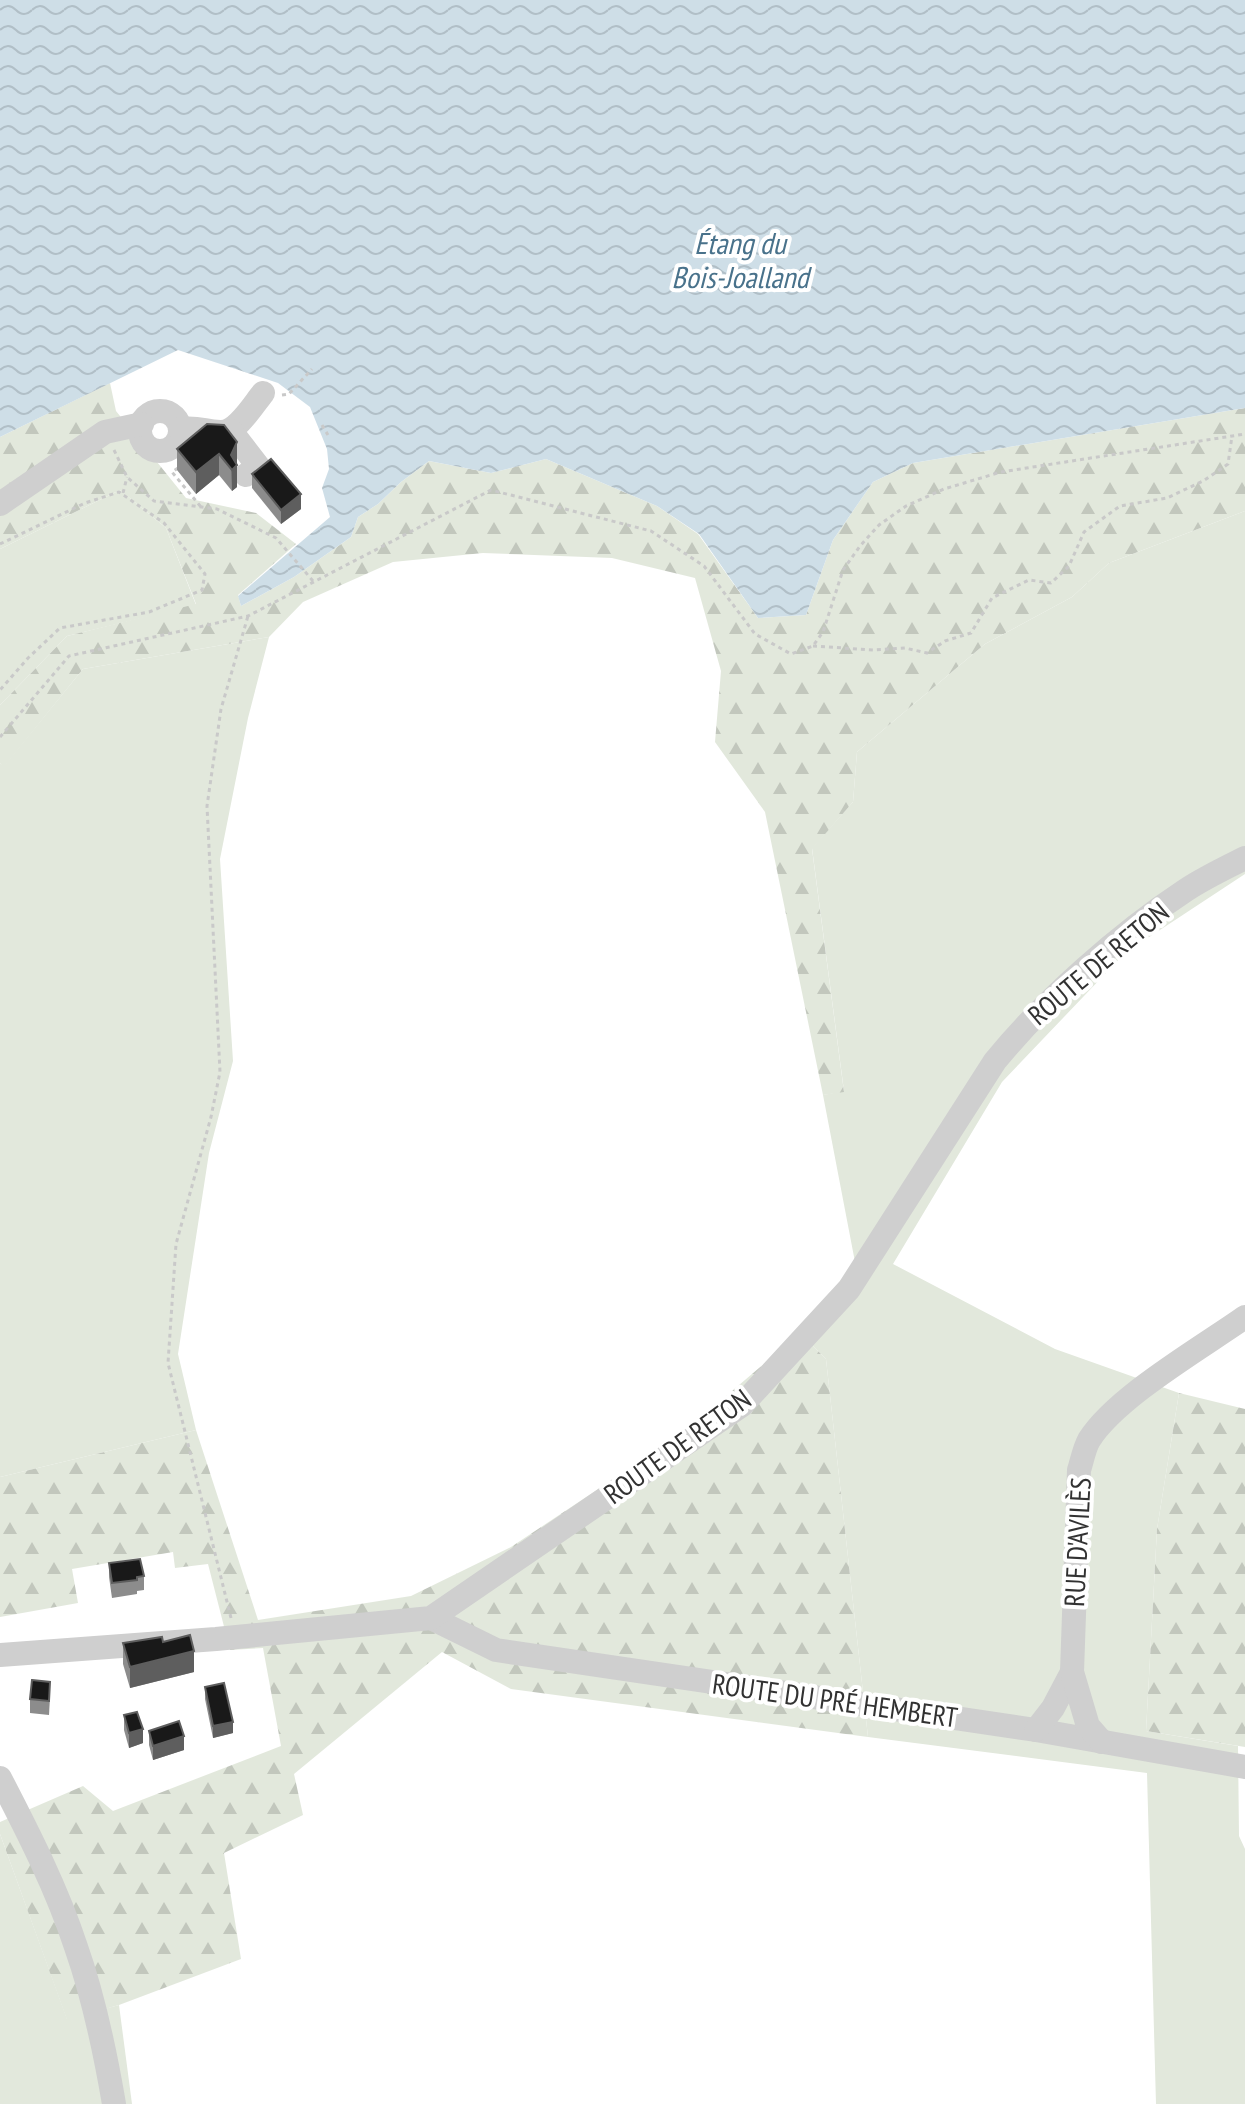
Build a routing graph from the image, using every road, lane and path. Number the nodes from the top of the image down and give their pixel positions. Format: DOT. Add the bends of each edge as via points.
graph roads {
  1 [pos="312,369"];
  2 [pos="263,393"];
  3 [pos="289,394"];
  4 [pos="322,425"];
  5 [pos="231,431"];
  6 [pos="105,432"];
  7 [pos="1245,434"];
  8 [pos="328,435"];
  9 [pos="1232,436"];
  10 [pos="183,464"];
  11 [pos="246,475"];
  12 [pos="127,477"];
  13 [pos="123,494"];
  14 [pos="0,504"];
  15 [pos="201,507"];
  16 [pos="0,544"];
  17 [pos="313,581"];
  18 [pos="248,616"];
  19 [pos="813,646"];
  20 [pos="0,690"];
  21 [pos="0,737"];
  22 [pos="1245,858"];
  23 [pos="1245,1317"];
  24 [pos="431,1618"];
  25 [pos="235,1637"];
  26 [pos="0,1655"];
  27 [pos="1072,1672"];
  28 [pos="1036,1730"];
  29 [pos="1102,1742"];
  30 [pos="1245,1767"];
  31 [pos="0,1778"];
  32 [pos="114,2104"];
  1 -- 3 [label="path"];
  2 -- 5 [label="street"];
  4 -- 8 [label="path"];
  5 -- 6 [label="street" via="180,429 163,411 150,414 142,424"];
  5 -- 11 [label="street" via="258,466"];
  6 -- 12 [label="path"];
  6 -- 14 [label="street"];
  7 -- 9 [label="path"];
  9 -- 19 [label="path" via="1001,472 906,506 879,525 843,570 823,632"];
  9 -- 19 [label="path" via="1228,464 1167,498 1120,506 1084,532 1069,566 1051,583 1029,580 992,598 971,633 927,653"];
  10 -- 15 [label="path" via="172,472"];
  12 -- 13 [label="path"];
  12 -- 15 [label="path" via="154,501"];
  13 -- 16 [label="path" via="85,503"];
  13 -- 20 [label="path" via="164,523 205,574 202,590 149,612 60,628"];
  15 -- 17 [label="path" via="217,509 276,538"];
  17 -- 18 [label="path"];
  17 -- 19 [label="path" via="491,490 651,531 704,566 755,634 791,654"];
  18 -- 21 [label="path" via="69,656"];
  18 -- 25 [label="path" via="221,709 207,806 220,1072 176,1244 168,1363"];
  22 -- 24 [label="street, ROUTE DE RETON" via="1188,888 1132,928 1022,1028 995,1061 849,1289 742,1405"];
  23 -- 27 [label="street, RUE D'AVILÈS" via="1143,1388 1087,1442 1079,1470"];
  24 -- 25 [label="street, ROUTE DE RETON"];
  24 -- 28 [label="street, ROUTE DU PRÉ HEMBERT" via="496,1650"];
  25 -- 26 [label="street, ROUTE DE RETON"];
  27 -- 28 [label="street"];
  27 -- 29 [label="street, RUE D'AVILÈS" via="1088,1726"];
  28 -- 29 [label="street, ROUTE DU PRÉ HEMBERT"];
  29 -- 30 [label="street, ROUTE DU PRÉ HEMBERT"];
  31 -- 32 [label="street" via="76,1947"];
}
